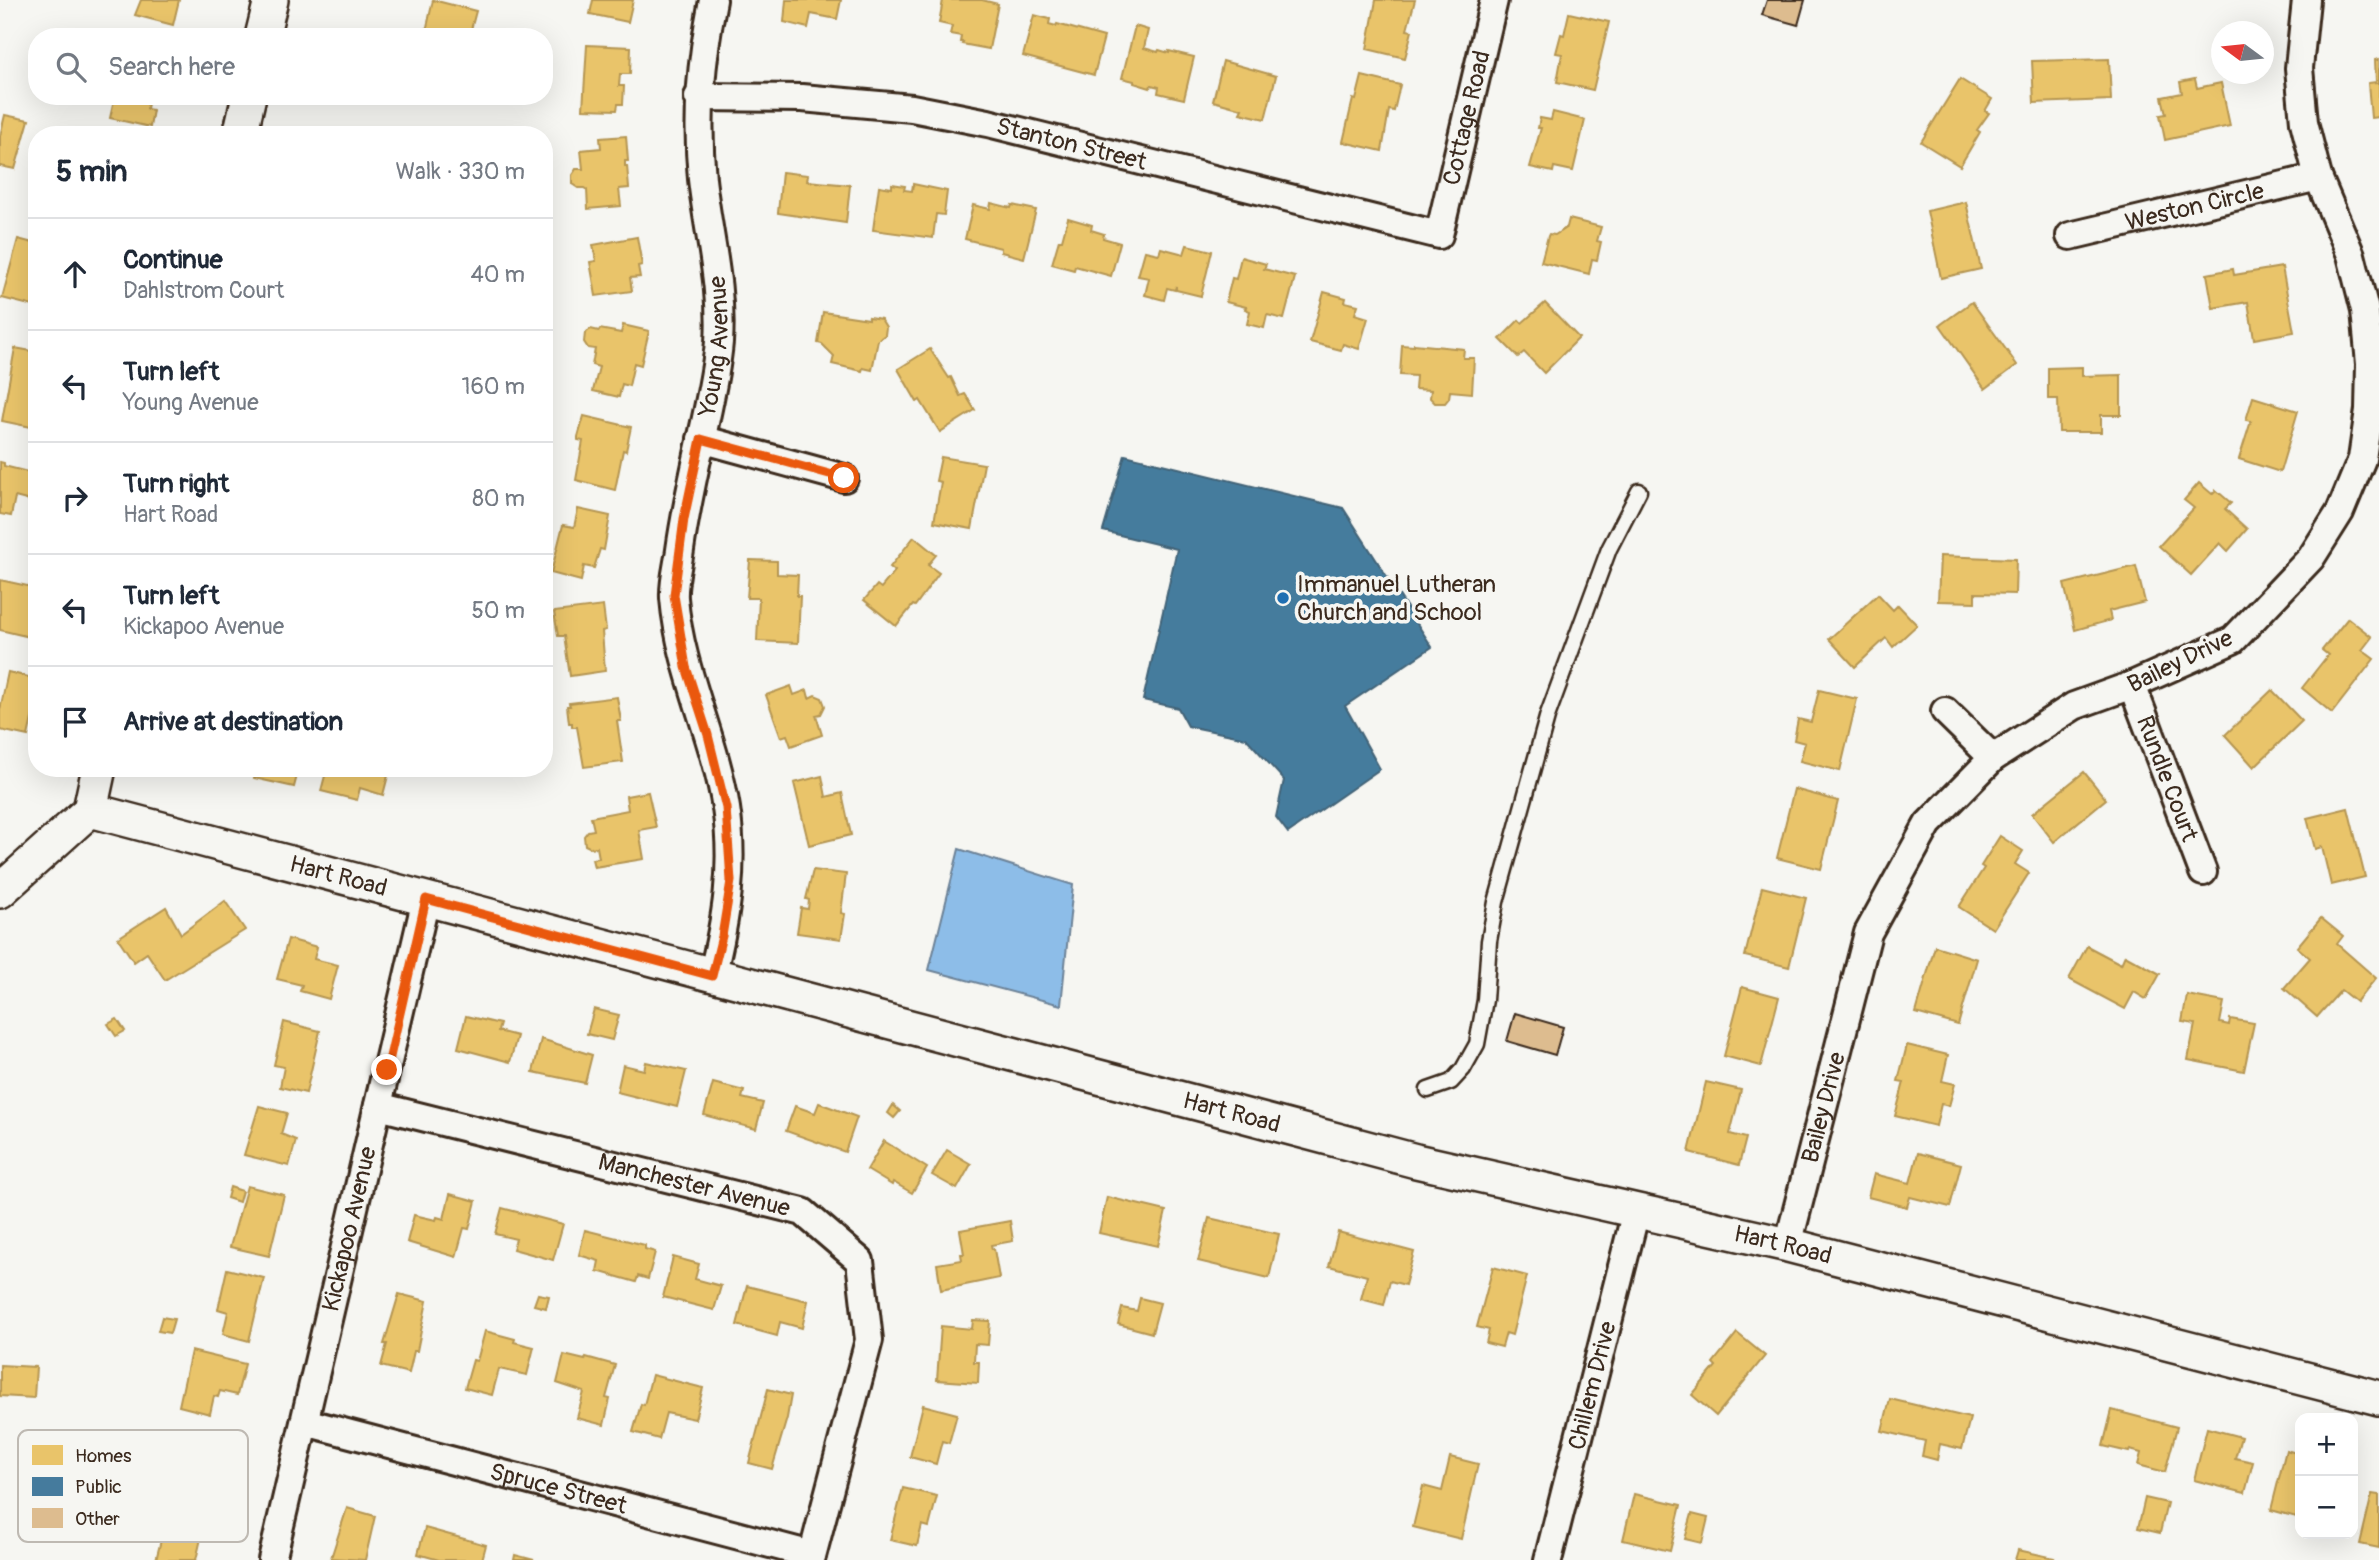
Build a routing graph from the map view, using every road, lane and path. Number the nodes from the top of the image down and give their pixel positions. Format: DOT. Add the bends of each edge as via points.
graph roads {
  1 [pos="271,0"];
  2 [pos="713,0"];
  3 [pos="1494,0"];
  4 [pos="2306,0"];
  5 [pos="264,28"];
  6 [pos="698,97"];
  7 [pos="247,105"];
  8 [pos="242,126"];
  9 [pos="2318,177"];
  10 [pos="1439,235"];
  11 [pos="2070,236"];
  12 [pos="701,439"];
  13 [pos="2370,461"];
  14 [pos="844,478"];
  15 [pos="1639,491"];
  16 [pos="2132,685"];
  17 [pos="1945,711"];
  18 [pos="1993,758"];
  19 [pos="97,777"];
  20 [pos="90,810"];
  21 [pos="2203,872"];
  22 [pos="0,891"];
  23 [pos="426,899"];
  24 [pos="712,976"];
  25 [pos="1428,1090"];
  26 [pos="378,1106"];
  27 [pos="1636,1211"];
  28 [pos="1788,1245"];
  29 [pos="2379,1398"];
  30 [pos="305,1422"];
  31 [pos="811,1558"];
  32 [pos="272,1560"];
  33 [pos="1548,1560"];
  1 -- 5 [label="street"];
  2 -- 6 [label="street, Young Avenue"];
  3 -- 10 [label="street, Cottage Road"];
  4 -- 9 [label="street, Bailey Drive" via="2299,68 2304,122"];
  6 -- 10 [label="street, Stanton Street" via="802,98 912,108"];
  6 -- 12 [label="street, Young Avenue" via="719,340"];
  7 -- 8 [label="street"];
  9 -- 11 [label="street, Weston Circle"];
  9 -- 13 [label="street, Bailey Drive" via="2351,255 2365,310"];
  12 -- 14 [label="street"];
  12 -- 24 [label="street, Young Avenue" via="674,595 686,667 726,808 731,881"];
  13 -- 16 [label="street, Bailey Drive" via="2311,558 2233,640"];
  15 -- 25 [label="lane" via="1609,549 1548,715 1496,901 1477,1044 1451,1082"];
  16 -- 18 [label="street, Bailey Drive" via="2074,706"];
  16 -- 21 [label="street, Rundle Court"];
  17 -- 18 [label="street"];
  18 -- 28 [label="street, Bailey Drive" via="1928,824 1868,933"];
  19 -- 20 [label="street"];
  20 -- 22 [label="street"];
  20 -- 23 [label="street, Hart Road"];
  23 -- 24 [label="street, Hart Road"];
  23 -- 26 [label="street, Kickapoo Avenue"];
  24 -- 27 [label="street, Hart Road" via="1416,1161"];
  26 -- 30 [label="street, Kickapoo Avenue"];
  26 -- 31 [label="street, Manchester Avenue" via="803,1212 860,1261 869,1340"];
  27 -- 28 [label="street, Hart Road"];
  27 -- 33 [label="street, Chillem Drive"];
  28 -- 29 [label="street, Hart Road"];
  30 -- 31 [label="street, Spruce Street"];
  30 -- 32 [label="street, Kickapoo Avenue"];
}
